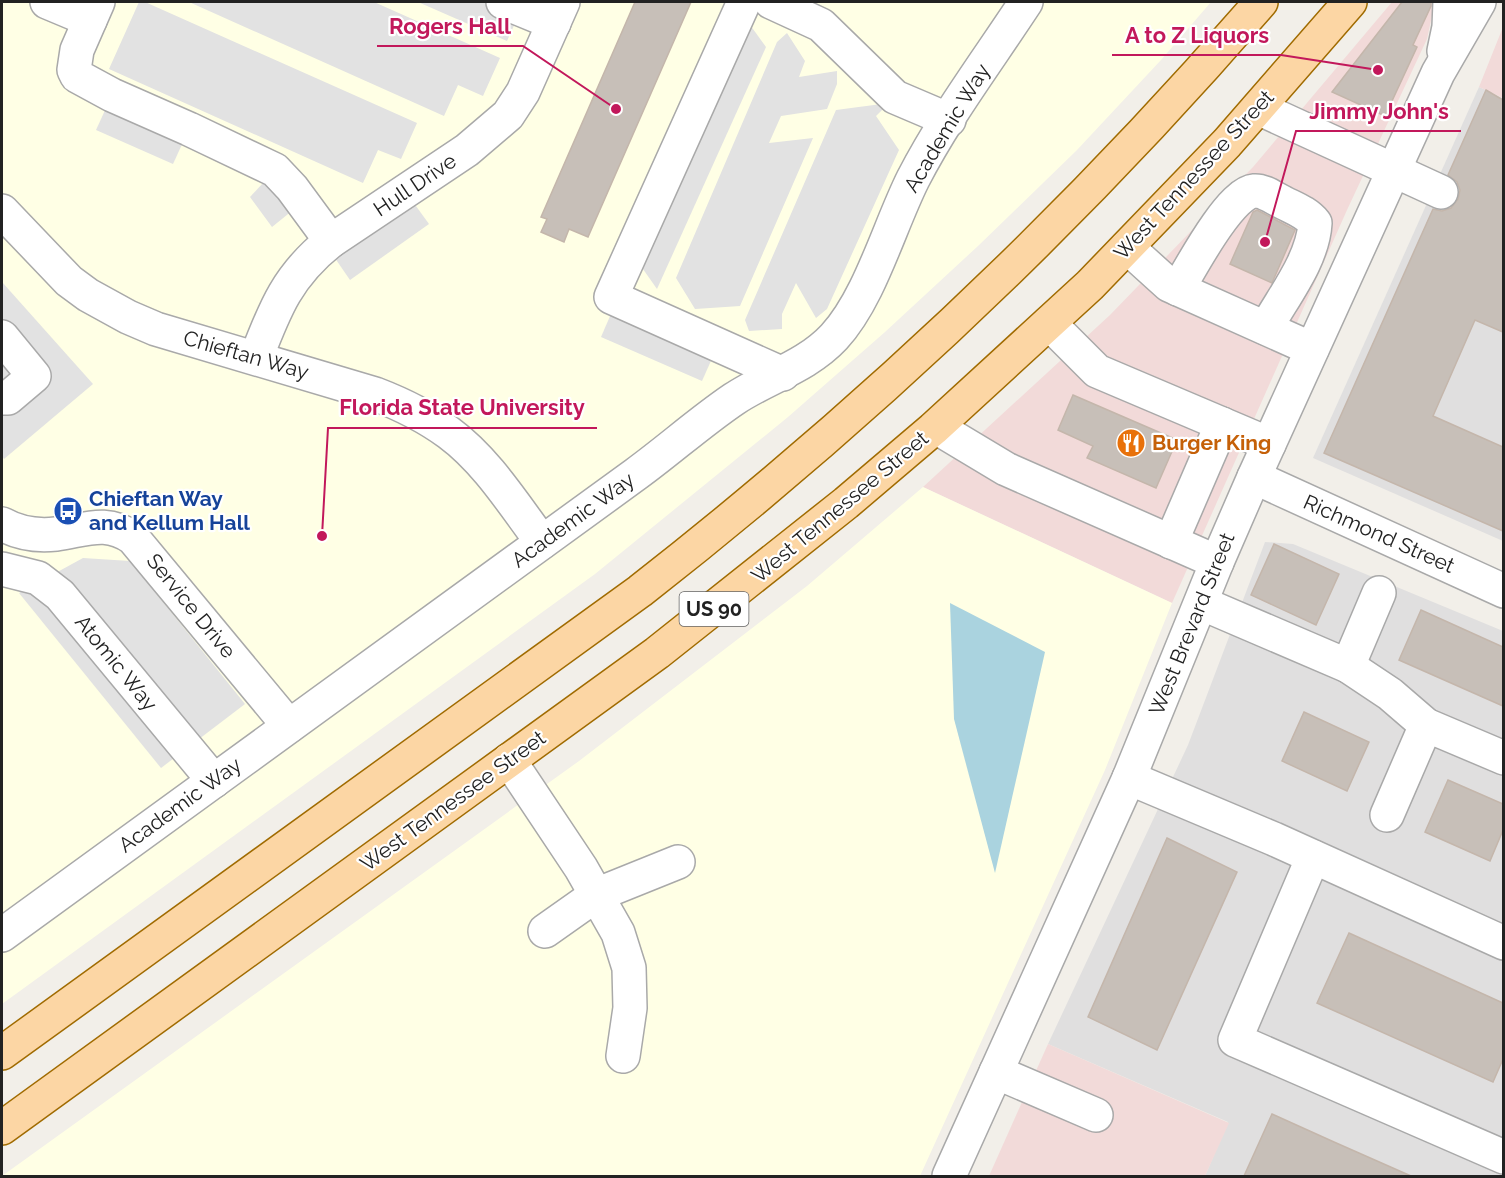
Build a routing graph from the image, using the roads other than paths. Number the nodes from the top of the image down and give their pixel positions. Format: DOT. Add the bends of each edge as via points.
graph roads {
  1 [pos="47,2"];
  2 [pos="503,2"];
  3 [pos="744,2"];
  4 [pos="771,2"];
  5 [pos="1026,2"];
  6 [pos="1261,2"];
  7 [pos="1350,2"];
  8 [pos="1450,2"];
  9 [pos="1479,2"];
  10 [pos="94,11"];
  11 [pos="559,12"];
  12 [pos="1438,74"];
  13 [pos="1258,108"];
  14 [pos="949,120"];
  15 [pos="1394,171"];
  16 [pos="1441,192"];
  17 [pos="2,211"];
  18 [pos="331,242"];
  19 [pos="1127,247"];
  20 [pos="1178,289"];
  21 [pos="1049,323"];
  22 [pos="1266,328"];
  23 [pos="2,337"];
  24 [pos="1312,349"];
  25 [pos="256,358"];
  26 [pos="783,374"];
  27 [pos="2,398"];
  28 [pos="1222,424"];
  29 [pos="936,427"];
  30 [pos="1269,444"];
  31 [pos="1254,477"];
  32 [pos="13,528"];
  33 [pos="542,542"];
  34 [pos="1171,542"];
  35 [pos="1217,562"];
  36 [pos="7,570"];
  37 [pos="1503,591"];
  38 [pos="1379,593"];
  39 [pos="1201,603"];
  40 [pos="1348,666"];
  41 [pos="1426,725"];
  42 [pos="289,726"];
  43 [pos="1503,758"];
  44 [pos="509,760"];
  45 [pos="1129,778"];
  46 [pos="214,781"];
  47 [pos="1387,815"];
  48 [pos="1313,858"];
  49 [pos="678,862"];
  50 [pos="596,896"];
  51 [pos="545,931"];
  52 [pos="2,935"];
  53 [pos="1503,943"];
  54 [pos="2,1053"];
  55 [pos="623,1056"];
  56 [pos="996,1072"];
  57 [pos="1096,1115"];
  58 [pos="2,1128"];
  59 [pos="1503,1157"];
  60 [pos="949,1176"];
  1 -- 10 [label="street"];
  2 -- 11 [label="street"];
  3 -- 26 [label="street" via="611,297"];
  4 -- 14 [label="street" via="821,25 895,97"];
  5 -- 14 [label="street, Academic Way"];
  6 -- 54 [label="main road, US 90" via="1143,133 1002,277 708,538"];
  7 -- 13 [label="main road, West Tennessee Street / US 90"];
  8 -- 12 [label="street, West Brevard Street" via="1449,27"];
  9 -- 12 [label="street, West Brevard Street"];
  10 -- 18 [label="street" via="74,60 77,76 275,170"];
  11 -- 18 [label="street, Hull Drive" via="520,98 501,122 467,150"];
  12 -- 15 [label="street, West Brevard Street"];
  13 -- 15 [label="street"];
  13 -- 19 [label="main road, West Tennessee Street / US 90"];
  14 -- 26 [label="street, Academic Way" via="910,184 849,317 822,348"];
  15 -- 16 [label="street"];
  15 -- 24 [label="street, West Brevard Street"];
  17 -- 25 [label="street, Chieftan Way" via="61,274 88,295 156,329"];
  18 -- 25 [label="street, Hull Drive" via="291,282"];
  19 -- 20 [label="street"];
  19 -- 21 [label="main road, West Tennessee Street / US 90"];
  20 -- 22 [label="street"];
  20 -- 22 [label="street" via="1214,228 1242,197 1253,190 1263,192 1309,215 1315,223 1302,268"];
  21 -- 28 [label="street" via="1098,371"];
  21 -- 29 [label="main road, West Tennessee Street / US 90"];
  22 -- 24 [label="street"];
  23 -- 27 [label="street" via="34,376 8,398"];
  24 -- 30 [label="street, West Brevard Street"];
  25 -- 33 [label="street, Chieftan Way" via="375,394 405,406 450,433 477,459"];
  26 -- 33 [label="street, Academic Way" via="734,399"];
  28 -- 30 [label="street"];
  28 -- 34 [label="street"];
  29 -- 34 [label="street" via="1006,469"];
  29 -- 44 [label="main road, West Tennessee Street / US 90" via="700,620"];
  30 -- 31 [label="street, West Brevard Street"];
  31 -- 35 [label="street, West Brevard Street"];
  31 -- 37 [label="street, Richmond Street"];
  32 -- 36 [label="street"];
  32 -- 42 [label="street, Service Drive" via="44,535 107,527 133,538"];
  33 -- 42 [label="street, Academic Way"];
  34 -- 35 [label="street"];
  35 -- 39 [label="street, West Brevard Street"];
  36 -- 46 [label="street, Atomic Way" via="38,578 60,595"];
  38 -- 40 [label="street"];
  39 -- 40 [label="street"];
  39 -- 45 [label="street, West Brevard Street"];
  40 -- 41 [label="street" via="1390,694"];
  41 -- 43 [label="street"];
  41 -- 47 [label="street"];
  42 -- 46 [label="street, Academic Way"];
  44 -- 50 [label="street"];
  44 -- 58 [label="main road, West Tennessee Street / US 90"];
  45 -- 48 [label="street"];
  45 -- 56 [label="street, West Brevard Street"];
  46 -- 52 [label="street, Academic Way"];
  48 -- 53 [label="street"];
  48 -- 59 [label="street" via="1235,1040"];
  49 -- 50 [label="street"];
  50 -- 51 [label="street"];
  50 -- 55 [label="street" via="618,933 629,968 630,1008"];
  56 -- 57 [label="street"];
  56 -- 60 [label="street, West Brevard Street"];
}
